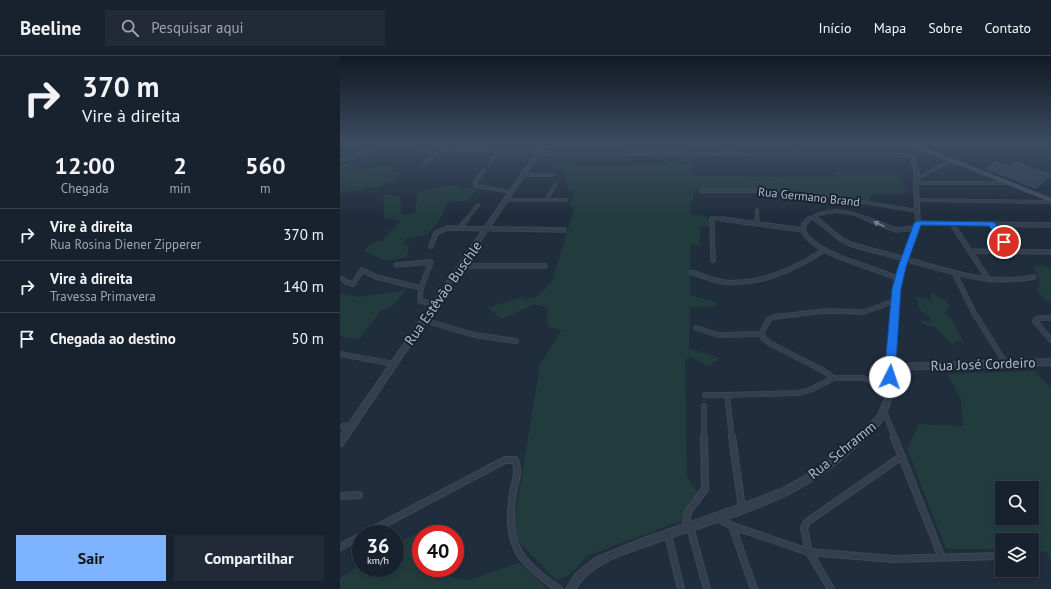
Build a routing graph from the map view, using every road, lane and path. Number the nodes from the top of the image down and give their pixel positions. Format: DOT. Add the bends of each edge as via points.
graph roads {
  1 [pos="528,168"];
  2 [pos="916,168"];
  3 [pos="938,168"];
  4 [pos="972,168"];
  5 [pos="484,170"];
  6 [pos="523,175"];
  7 [pos="553,175"];
  8 [pos="917,180"];
  9 [pos="1009,183"];
  10 [pos="555,185"];
  11 [pos="701,191"];
  12 [pos="512,192"];
  13 [pos="506,200"];
  14 [pos="546,200"];
  15 [pos="566,200"];
  16 [pos="917,200"];
  17 [pos="1051,201"];
  18 [pos="478,205"];
  19 [pos="756,210"];
  20 [pos="917,211"];
  21 [pos="813,217"];
  22 [pos="757,223"];
  23 [pos="952,224"];
  24 [pos="991,224"];
  25 [pos="918,225"];
  26 [pos="1051,225"];
  27 [pos="460,228"];
  28 [pos="486,229"];
  29 [pos="564,230"];
  30 [pos="803,230"];
  31 [pos="431,246"];
  32 [pos="824,250"];
  33 [pos="970,251"];
  34 [pos="1011,251"];
  35 [pos="1051,252"];
  36 [pos="905,259"];
  37 [pos="713,260"];
  38 [pos="396,265"];
  39 [pos="461,266"];
  40 [pos="546,266"];
  41 [pos="691,272"];
  42 [pos="954,272"];
  43 [pos="1034,277"];
  44 [pos="343,279"];
  45 [pos="898,279"];
  46 [pos="989,280"];
  47 [pos="422,288"];
  48 [pos="894,301"];
  49 [pos="435,304"];
  50 [pos="1051,318"];
  51 [pos="424,320"];
  52 [pos="696,328"];
  53 [pos="762,334"];
  54 [pos="1051,340"];
  55 [pos="516,341"];
  56 [pos="340,354"];
  57 [pos="1051,362"];
  58 [pos="394,364"];
  59 [pos="1006,364"];
  60 [pos="890,367"];
  61 [pos="834,378"];
  62 [pos="889,386"];
  63 [pos="705,395"];
  64 [pos="727,395"];
  65 [pos="704,406"];
  66 [pos="884,411"];
  67 [pos="352,424"];
  68 [pos="340,427"];
  69 [pos="340,442"];
  70 [pos="902,456"];
  71 [pos="359,495"];
  72 [pos="340,496"];
  73 [pos="742,508"];
  74 [pos="716,517"];
  75 [pos="382,525"];
  76 [pos="732,526"];
  77 [pos="688,528"];
  78 [pos="668,535"];
  79 [pos="352,541"];
  80 [pos="340,547"];
  81 [pos="809,552"];
  82 [pos="995,556"];
  83 [pos="942,558"];
  84 [pos="559,589"];
  85 [pos="571,589"];
  86 [pos="681,589"];
  87 [pos="707,589"];
  88 [pos="754,589"];
  89 [pos="831,589"];
  1 -- 6 [label="street, Rua Estêvão Buschle"];
  2 -- 8 [label="street, Rua Schramm"];
  3 -- 8 [label="street"];
  4 -- 9 [label="main road"];
  5 -- 12 [label="street" via="475,183 476,186"];
  6 -- 7 [label="street"];
  6 -- 12 [label="street, Rua Estêvão Buschle"];
  8 -- 9 [label="street"];
  8 -- 16 [label="street, Rua Schramm"];
  9 -- 17 [label="main road"];
  10 -- 14 [label="street"];
  11 -- 20 [label="street, Rua Germano Brand" via="760,191 825,196"];
  12 -- 13 [label="street, Rua Estêvão Buschle"];
  13 -- 14 [label="street"];
  13 -- 28 [label="street, Rua Estêvão Buschle"];
  14 -- 15 [label="street"];
  16 -- 17 [label="street"];
  16 -- 20 [label="street, Rua Schramm"];
  18 -- 27 [label="street"];
  19 -- 22 [label="street"];
  20 -- 25 [label="street, Rua Schramm"];
  25 -- 21 [label="street, one-way" via="894,230 842,211"];
  21 -- 30 [label="street" via="805,222"];
  21 -- 36 [label="street" via="845,242"];
  22 -- 30 [label="street"];
  22 -- 37 [label="street" via="712,219"];
  23 -- 24 [label="street"];
  23 -- 25 [label="street"];
  23 -- 33 [label="street"];
  24 -- 26 [label="street"];
  24 -- 34 [label="street"];
  25 -- 36 [label="street, Rua Schramm"];
  27 -- 28 [label="street"];
  27 -- 31 [label="street" via="441,230 435,235"];
  28 -- 29 [label="street"];
  28 -- 39 [label="street, Rua Estêvão Buschle"];
  30 -- 32 [label="street" via="809,239"];
  32 -- 41 [label="street" via="798,266 738,282 721,282"];
  32 -- 45 [label="street" via="882,270"];
  33 -- 34 [label="street"];
  33 -- 46 [label="street"];
  34 -- 35 [label="street"];
  36 -- 42 [label="street"];
  36 -- 45 [label="street, Rua Schramm"];
  38 -- 47 [label="street" via="431,262"];
  39 -- 40 [label="street"];
  39 -- 49 [label="street, Rua Estêvão Buschle"];
  42 -- 46 [label="street"];
  42 -- 59 [label="street" via="972,311"];
  43 -- 46 [label="street" via="1023,280"];
  44 -- 47 [label="street" via="353,284 362,270 376,277"];
  45 -- 48 [label="street, Rua Schramm"];
  47 -- 49 [label="street" via="420,301"];
  48 -- 53 [label="street" via="864,312 819,311 775,316 766,322"];
  48 -- 60 [label="street, Rua Schramm"];
  49 -- 51 [label="street, Rua Estêvão Buschle"];
  50 -- 54 [label="street" via="1035,320"];
  51 -- 55 [label="street" via="474,335"];
  51 -- 58 [label="street, Rua Estêvão Buschle"];
  52 -- 53 [label="street" via="719,335"];
  53 -- 61 [label="street" via="771,344"];
  56 -- 58 [label="street"];
  57 -- 59 [label="street, Rua José Cordeiro"];
  58 -- 67 [label="street, Rua Estêvão Buschle"];
  59 -- 60 [label="street, Rua José Cordeiro"];
  60 -- 62 [label="street, Rua Schramm"];
  61 -- 62 [label="street" via="863,378"];
  61 -- 64 [label="street" via="798,393"];
  62 -- 66 [label="street, Rua Schramm"];
  63 -- 64 [label="street"];
  64 -- 73 [label="street"];
  65 -- 77 [label="street" via="705,489 690,508 686,518"];
  66 -- 70 [label="street"];
  66 -- 73 [label="street, Rua Schramm" via="877,422 816,473 773,497"];
  67 -- 68 [label="street"];
  67 -- 69 [label="street, Rua Estêvão Buschle"];
  70 -- 81 [label="street" via="807,522 804,528"];
  70 -- 83 [label="street"];
  71 -- 72 [label="street"];
  73 -- 74 [label="street, Rua Schramm"];
  74 -- 76 [label="street"];
  74 -- 77 [label="street, Rua Schramm"];
  75 -- 84 [label="street" via="505,460 515,460 518,467 510,525 514,545 529,566"];
  76 -- 81 [label="street"];
  76 -- 88 [label="street"];
  77 -- 78 [label="street, Rua Schramm"];
  77 -- 87 [label="street"];
  78 -- 85 [label="street, Rua Schramm" via="598,561 579,576"];
  78 -- 86 [label="street"];
  79 -- 80 [label="street"];
  81 -- 83 [label="street" via="893,559"];
  81 -- 89 [label="street"];
  82 -- 83 [label="street"];
}
